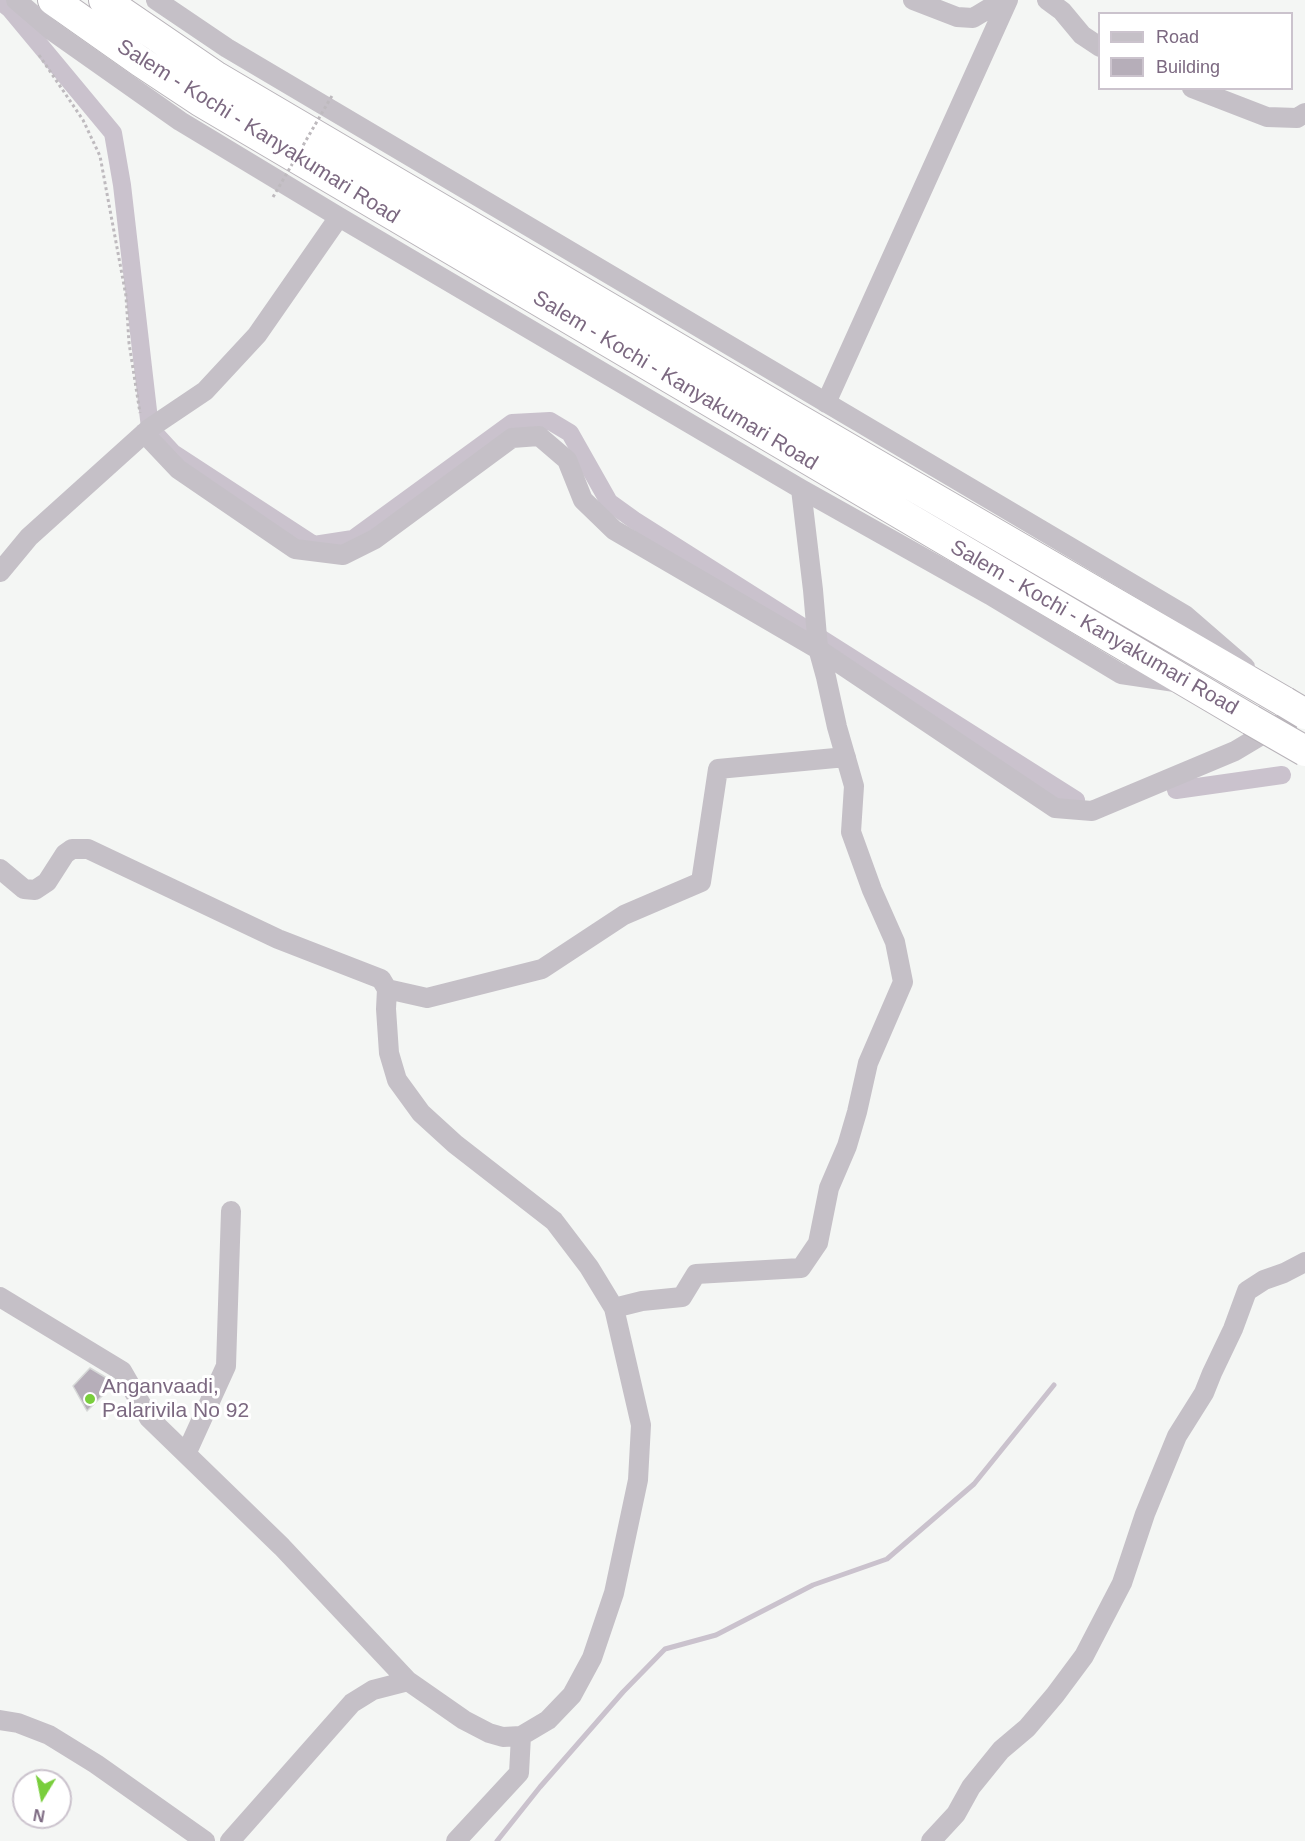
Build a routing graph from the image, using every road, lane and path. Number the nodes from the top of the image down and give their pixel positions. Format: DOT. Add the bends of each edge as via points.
graph roads {
  1 [pos="16,0"];
  2 [pos="53,0"];
  3 [pos="104,0"];
  4 [pos="156,0"];
  5 [pos="914,0"];
  6 [pos="1003,0"];
  7 [pos="1008,0"];
  8 [pos="1047,0"];
  9 [pos="1098,46"];
  10 [pos="39,55"];
  11 [pos="1197,90"];
  12 [pos="333,94"];
  13 [pos="1305,113"];
  14 [pos="273,197"];
  15 [pos="339,217"];
  16 [pos="825,403"];
  17 [pos="144,433"];
  18 [pos="801,489"];
  19 [pos="0,572"];
  20 [pos="818,648"];
  21 [pos="1187,684"];
  22 [pos="1298,708"];
  23 [pos="1305,751"];
  24 [pos="846,757"];
  25 [pos="0,869"];
  26 [pos="387,989"];
  27 [pos="231,1211"];
  28 [pos="1305,1262"];
  29 [pos="0,1297"];
  30 [pos="614,1308"];
  31 [pos="186,1454"];
  32 [pos="408,1681"];
  33 [pos="0,1703"];
  34 [pos="9,1721"];
  35 [pos="521,1736"];
  36 [pos="205,1841"];
  37 [pos="230,1841"];
  38 [pos="456,1841"];
  39 [pos="931,1841"];
  1 -- 15 [label="street" via="51,30 180,121"];
  2 -- 21 [label="highway, Salem - Kochi - Kanyakumari Road" via="200,101"];
  3 -- 22 [label="highway, Salem - Kochi - Kanyakumari Road" via="215,76"];
  4 -- 16 [label="street" via="226,48"];
  5 -- 6 [label="street" via="957,17 973,18"];
  7 -- 16 [label="street"];
  8 -- 9 [label="street"];
  10 -- 17 [label="path" via="83,120 100,156 126,296 129,343"];
  11 -- 13 [label="street" via="1267,117 1297,118"];
  12 -- 14 [label="path, bridge"];
  15 -- 17 [label="street" via="257,335 206,391"];
  15 -- 18 [label="street"];
  16 -- 22 [label="street" via="1185,615"];
  17 -- 19 [label="street" via="29,537"];
  17 -- 20 [label="street" via="178,469 295,549 344,555 375,539 512,438 539,436 567,460 583,500 614,530"];
  18 -- 20 [label="street"];
  18 -- 21 [label="street" via="1121,674"];
  20 -- 22 [label="street" via="1055,808 1092,811 1235,751"];
  20 -- 24 [label="street"];
  21 -- 23 [label="highway, Salem - Kochi - Kanyakumari Road, bridge"];
  24 -- 26 [label="street" via="718,769 701,882 624,915 542,969 427,998"];
  24 -- 30 [label="street" via="854,786 851,832 895,942 903,982 868,1063 847,1146 829,1188 818,1243 801,1268 696,1274 682,1297"];
  25 -- 26 [label="street" via="24,889 35,890 46,882 65,854 72,849 88,849 278,939 368,972 381,979"];
  26 -- 30 [label="street" via="389,1053 397,1080 421,1113 455,1144 554,1221"];
  27 -- 31 [label="street" via="226,1366"];
  28 -- 39 [label="street" via="1247,1291 1204,1393 1176,1436 1122,1583 1084,1656 1027,1728 1001,1750 971,1787 956,1814"];
  29 -- 31 [label="street" via="122,1371 149,1418"];
  30 -- 35 [label="street" via="641,1425 638,1480 614,1593 592,1658 572,1695 548,1720"];
  31 -- 32 [label="street" via="282,1547"];
  32 -- 35 [label="street" via="489,1734"];
  32 -- 37 [label="street" via="373,1690 352,1703"];
  33 -- 34 [label="street"];
  34 -- 36 [label="street" via="49,1735 87,1758"];
  35 -- 38 [label="street" via="519,1773"];
}
